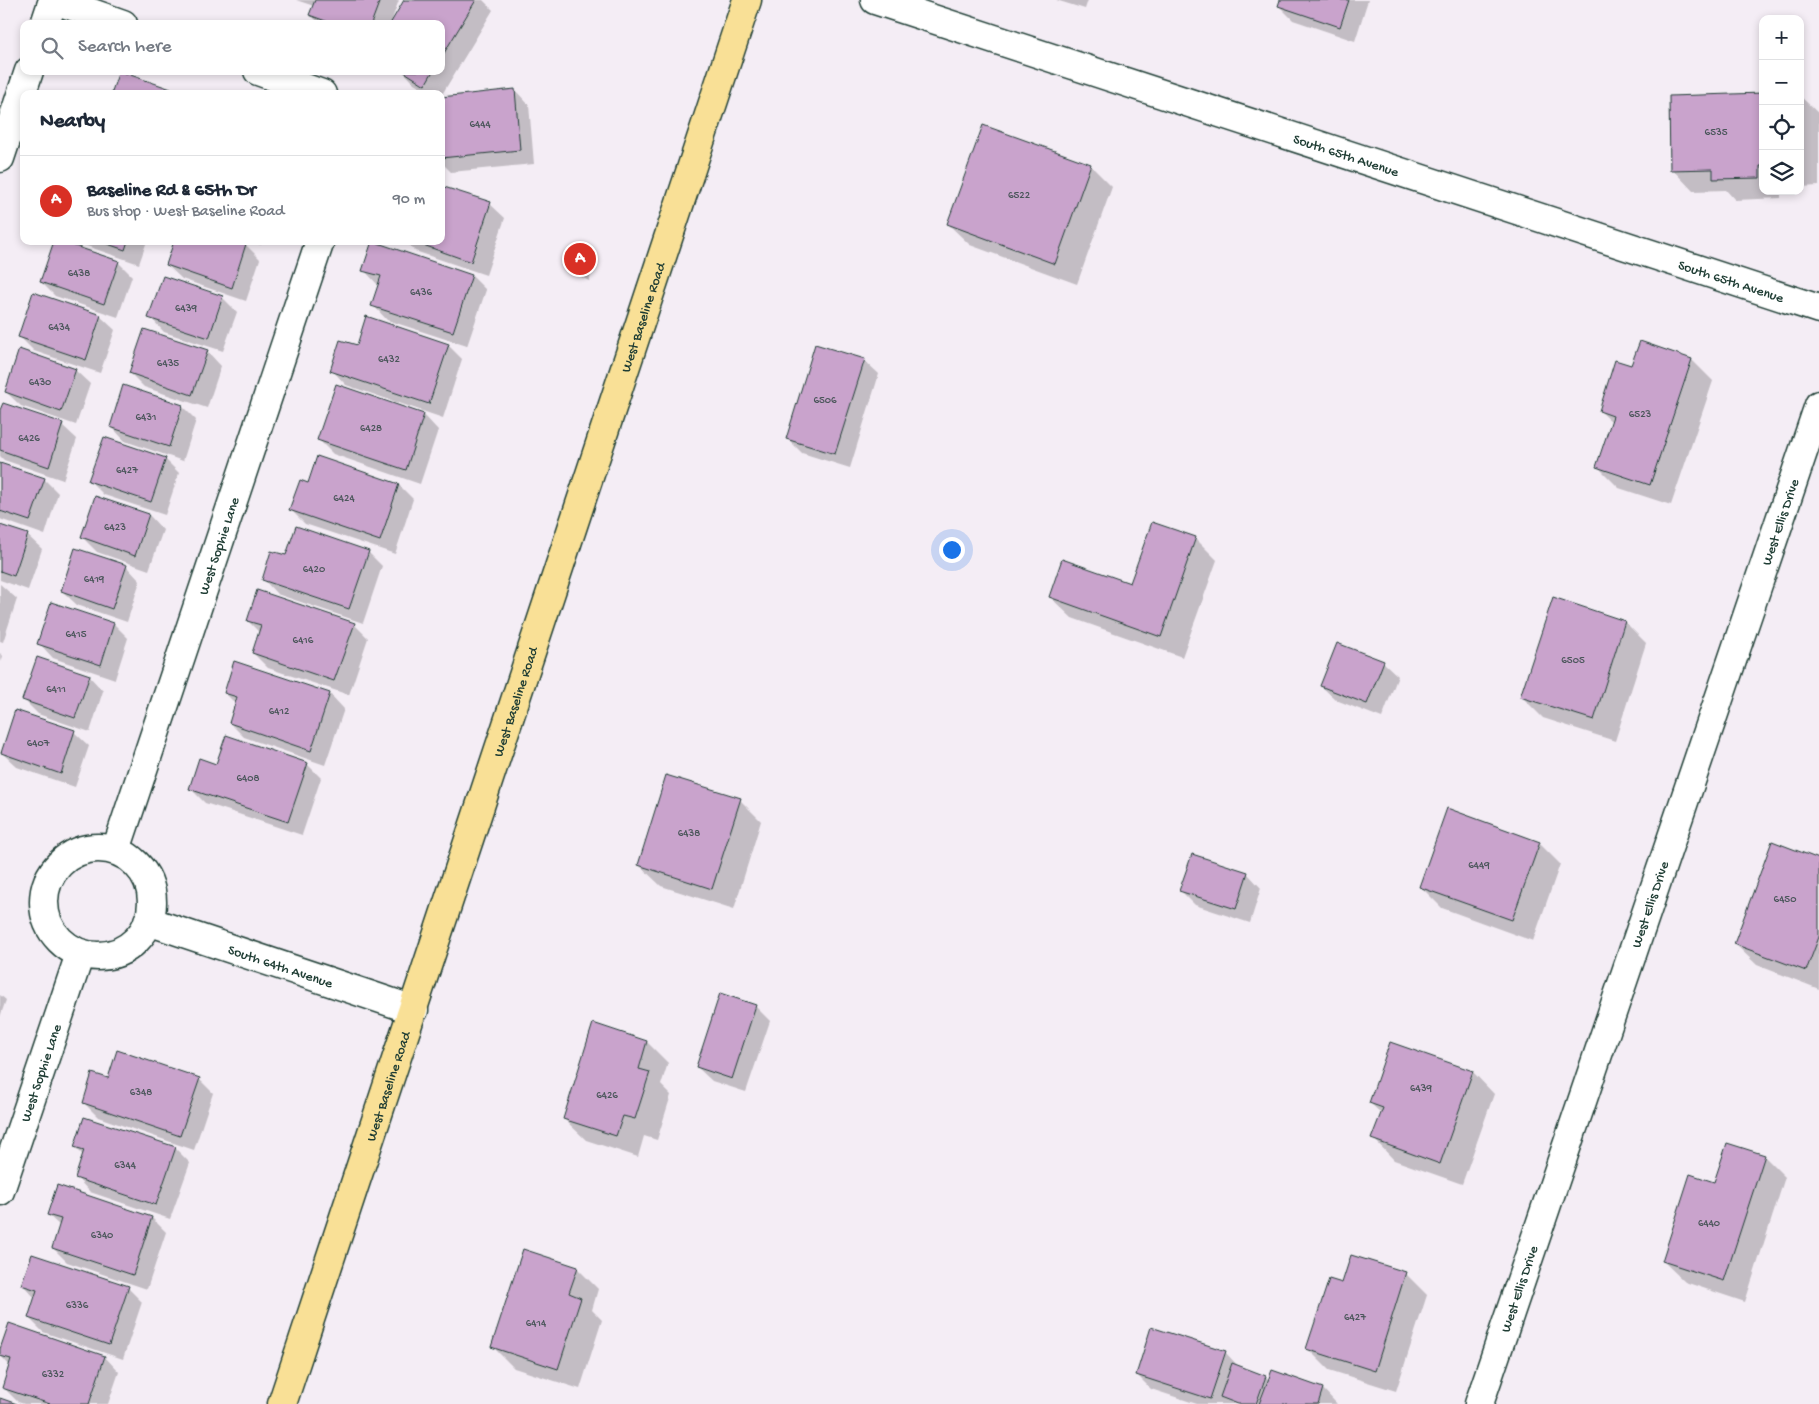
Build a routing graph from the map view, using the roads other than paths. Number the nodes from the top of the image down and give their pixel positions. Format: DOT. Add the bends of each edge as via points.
graph roads {
  1 [pos="54,0"];
  2 [pos="747,0"];
  3 [pos="875,0"];
  4 [pos="46,20"];
  5 [pos="112,20"];
  6 [pos="28,75"];
  7 [pos="269,75"];
  8 [pos="23,90"];
  9 [pos="311,90"];
  10 [pos="20,98"];
  11 [pos="0,158"];
  12 [pos="319,245"];
  13 [pos="1819,309"];
  14 [pos="1819,405"];
  15 [pos="116,850"];
  16 [pos="148,921"];
  17 [pos="80,954"];
  18 [pos="414,1010"];
  19 [pos="0,1191"];
  20 [pos="282,1404"];
  21 [pos="1479,1404"];
  1 -- 4 [label="street"];
  1 -- 5 [label="street"];
  2 -- 18 [label="main road, West Baseline Road"];
  3 -- 13 [label="street, South 65th Avenue"];
  6 -- 8 [label="street"];
  7 -- 9 [label="street"];
  10 -- 11 [label="street"];
  12 -- 15 [label="street, West Sophie Lane"];
  14 -- 21 [label="street, West Ellis Drive"];
  15 -- 16 [label="street" via="131,858 143,871 150,887 152,904"];
  15 -- 17 [label="street" via="101,847 71,854 49,876 43,907 47,922 66,947"];
  16 -- 17 [label="street" via="142,934 121,951 108,956"];
  16 -- 18 [label="street, South 64th Avenue"];
  17 -- 19 [label="street, West Sophie Lane"];
  18 -- 20 [label="main road, West Baseline Road"];
}
